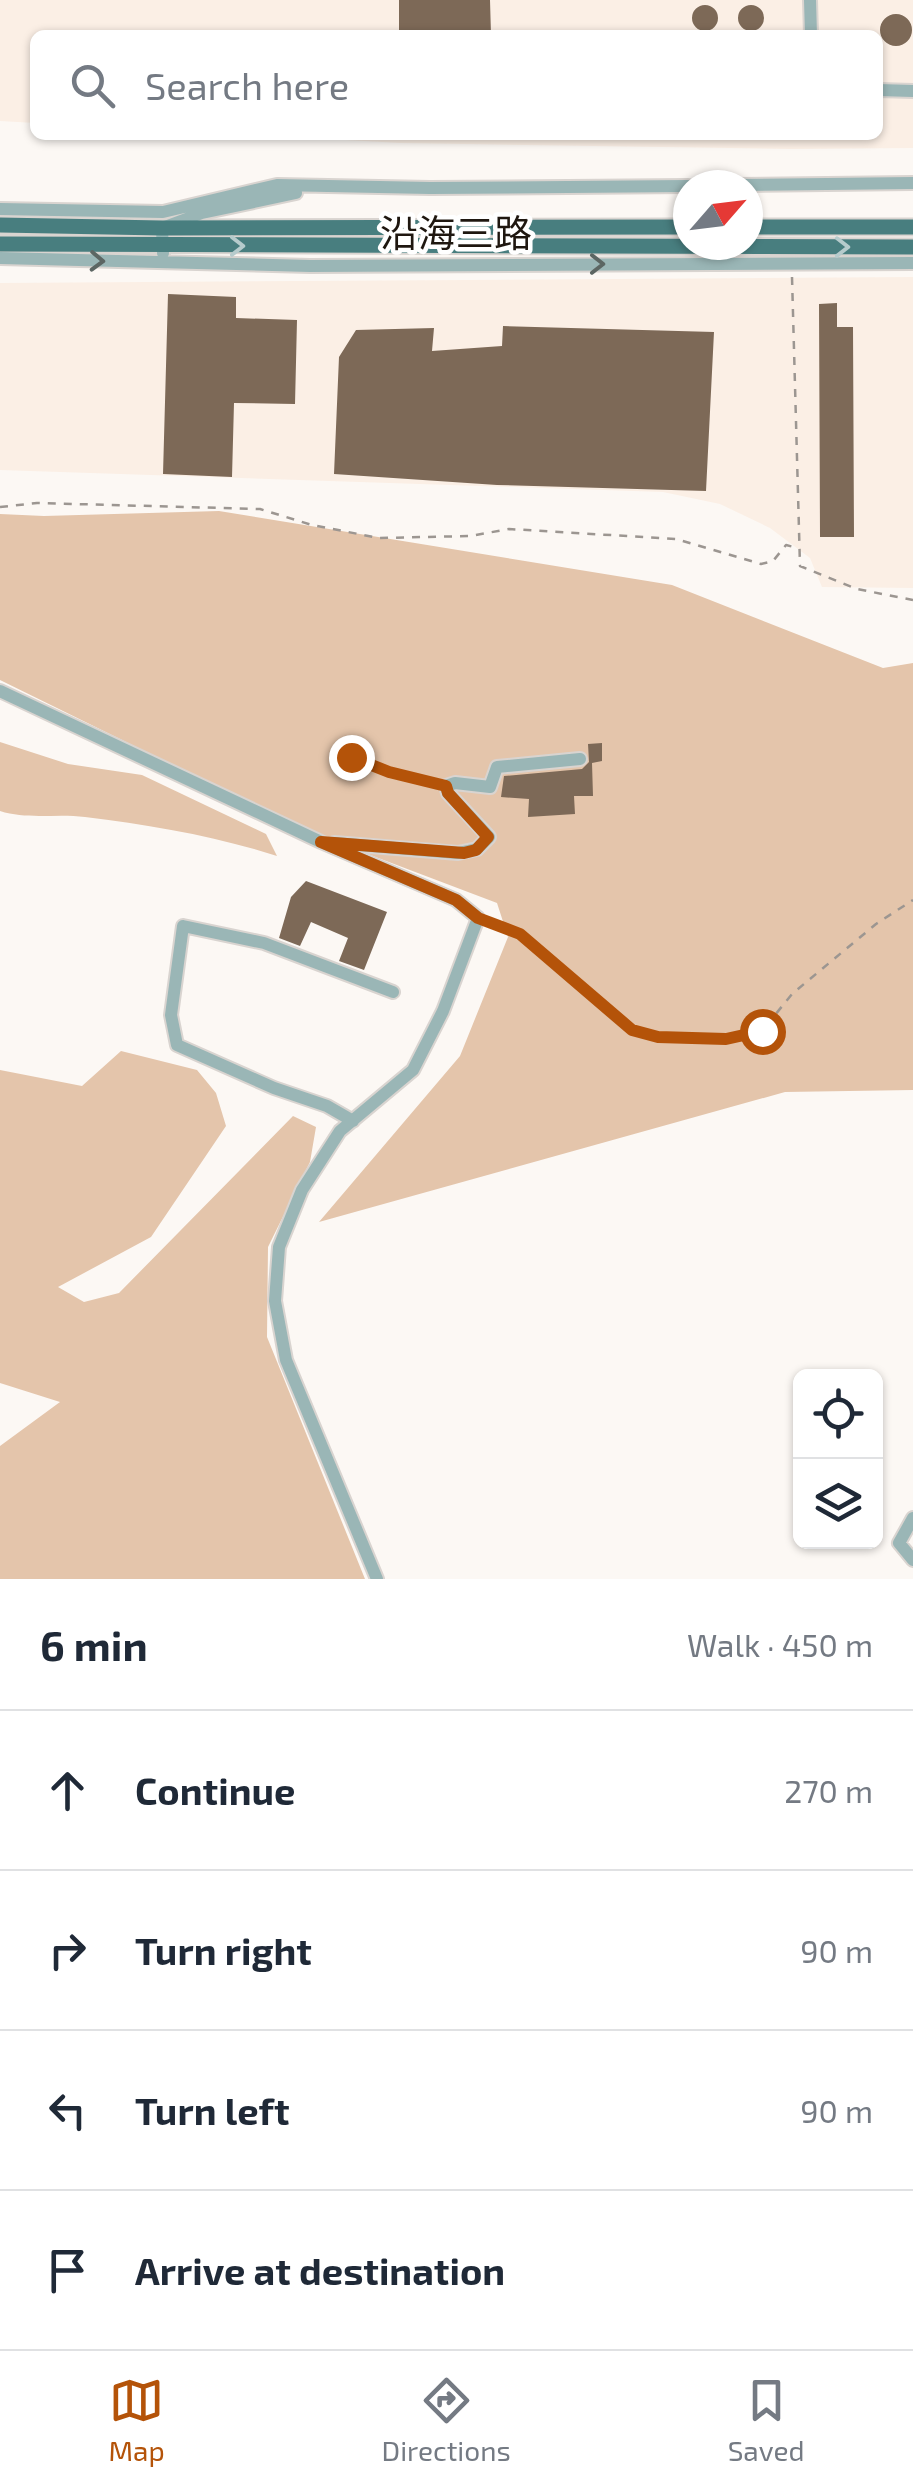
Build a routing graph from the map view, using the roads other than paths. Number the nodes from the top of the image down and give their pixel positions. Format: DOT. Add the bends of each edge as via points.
graph roads {
  1 [pos="810,0"];
  2 [pos="811,30"];
  3 [pos="883,90"];
  4 [pos="913,91"];
  5 [pos="913,182"];
  6 [pos="763,185"];
  7 [pos="673,186"];
  8 [pos="673,193"];
  9 [pos="0,209"];
  10 [pos="0,224"];
  11 [pos="763,227"];
  12 [pos="776,227"];
  13 [pos="905,227"];
  14 [pos="162,228"];
  15 [pos="673,228"];
  16 [pos="0,244"];
  17 [pos="162,246"];
  18 [pos="903,252"];
  19 [pos="776,255"];
  20 [pos="0,258"];
  21 [pos="913,262"];
  22 [pos="163,264"];
  23 [pos="0,691"];
  24 [pos="580,758"];
  25 [pos="321,842"];
  26 [pos="393,992"];
  27 [pos="353,1121"];
  28 [pos="913,1518"];
  29 [pos="913,1560"];
  30 [pos="378,1579"];
  1 -- 2 [label="street"];
  3 -- 4 [label="street"];
  5 -- 6 [label="street"];
  7 -- 9 [label="street, 沿海三路" via="277,186 163,212"];
  8 -- 14 [label="street, 沿海三路" via="286,193"];
  10 -- 14 [label="main road, 沿海三路"];
  11 -- 12 [label="main road"];
  12 -- 13 [label="main road"];
  12 -- 19 [label="street"];
  13 -- 18 [label="street"];
  14 -- 15 [label="main road, 沿海三路"];
  14 -- 17 [label="street"];
  16 -- 17 [label="main road, 沿海三路"];
  17 -- 19 [label="main road, 沿海三路, one-way"];
  17 -- 22 [label="street"];
  19 -- 18 [label="main road, 沿海三路, one-way"];
  18 -- 21 [label="street, 沿海三路"];
  22 -- 19 [label="street, 沿海三路, one-way"];
  20 -- 22 [label="street, 沿海三路, one-way"];
  23 -- 25 [label="street"];
  24 -- 25 [label="street" via="497,767 490,788 446,786 488,837 476,850"];
  25 -- 27 [label="street" via="456,900 478,918 413,1070"];
  26 -- 27 [label="street" via="264,943 184,926 171,1015 176,1045"];
  27 -- 30 [label="street" via="302,1190 279,1247 275,1301 286,1360"];
  28 -- 29 [label="street" via="899,1543"];
}
